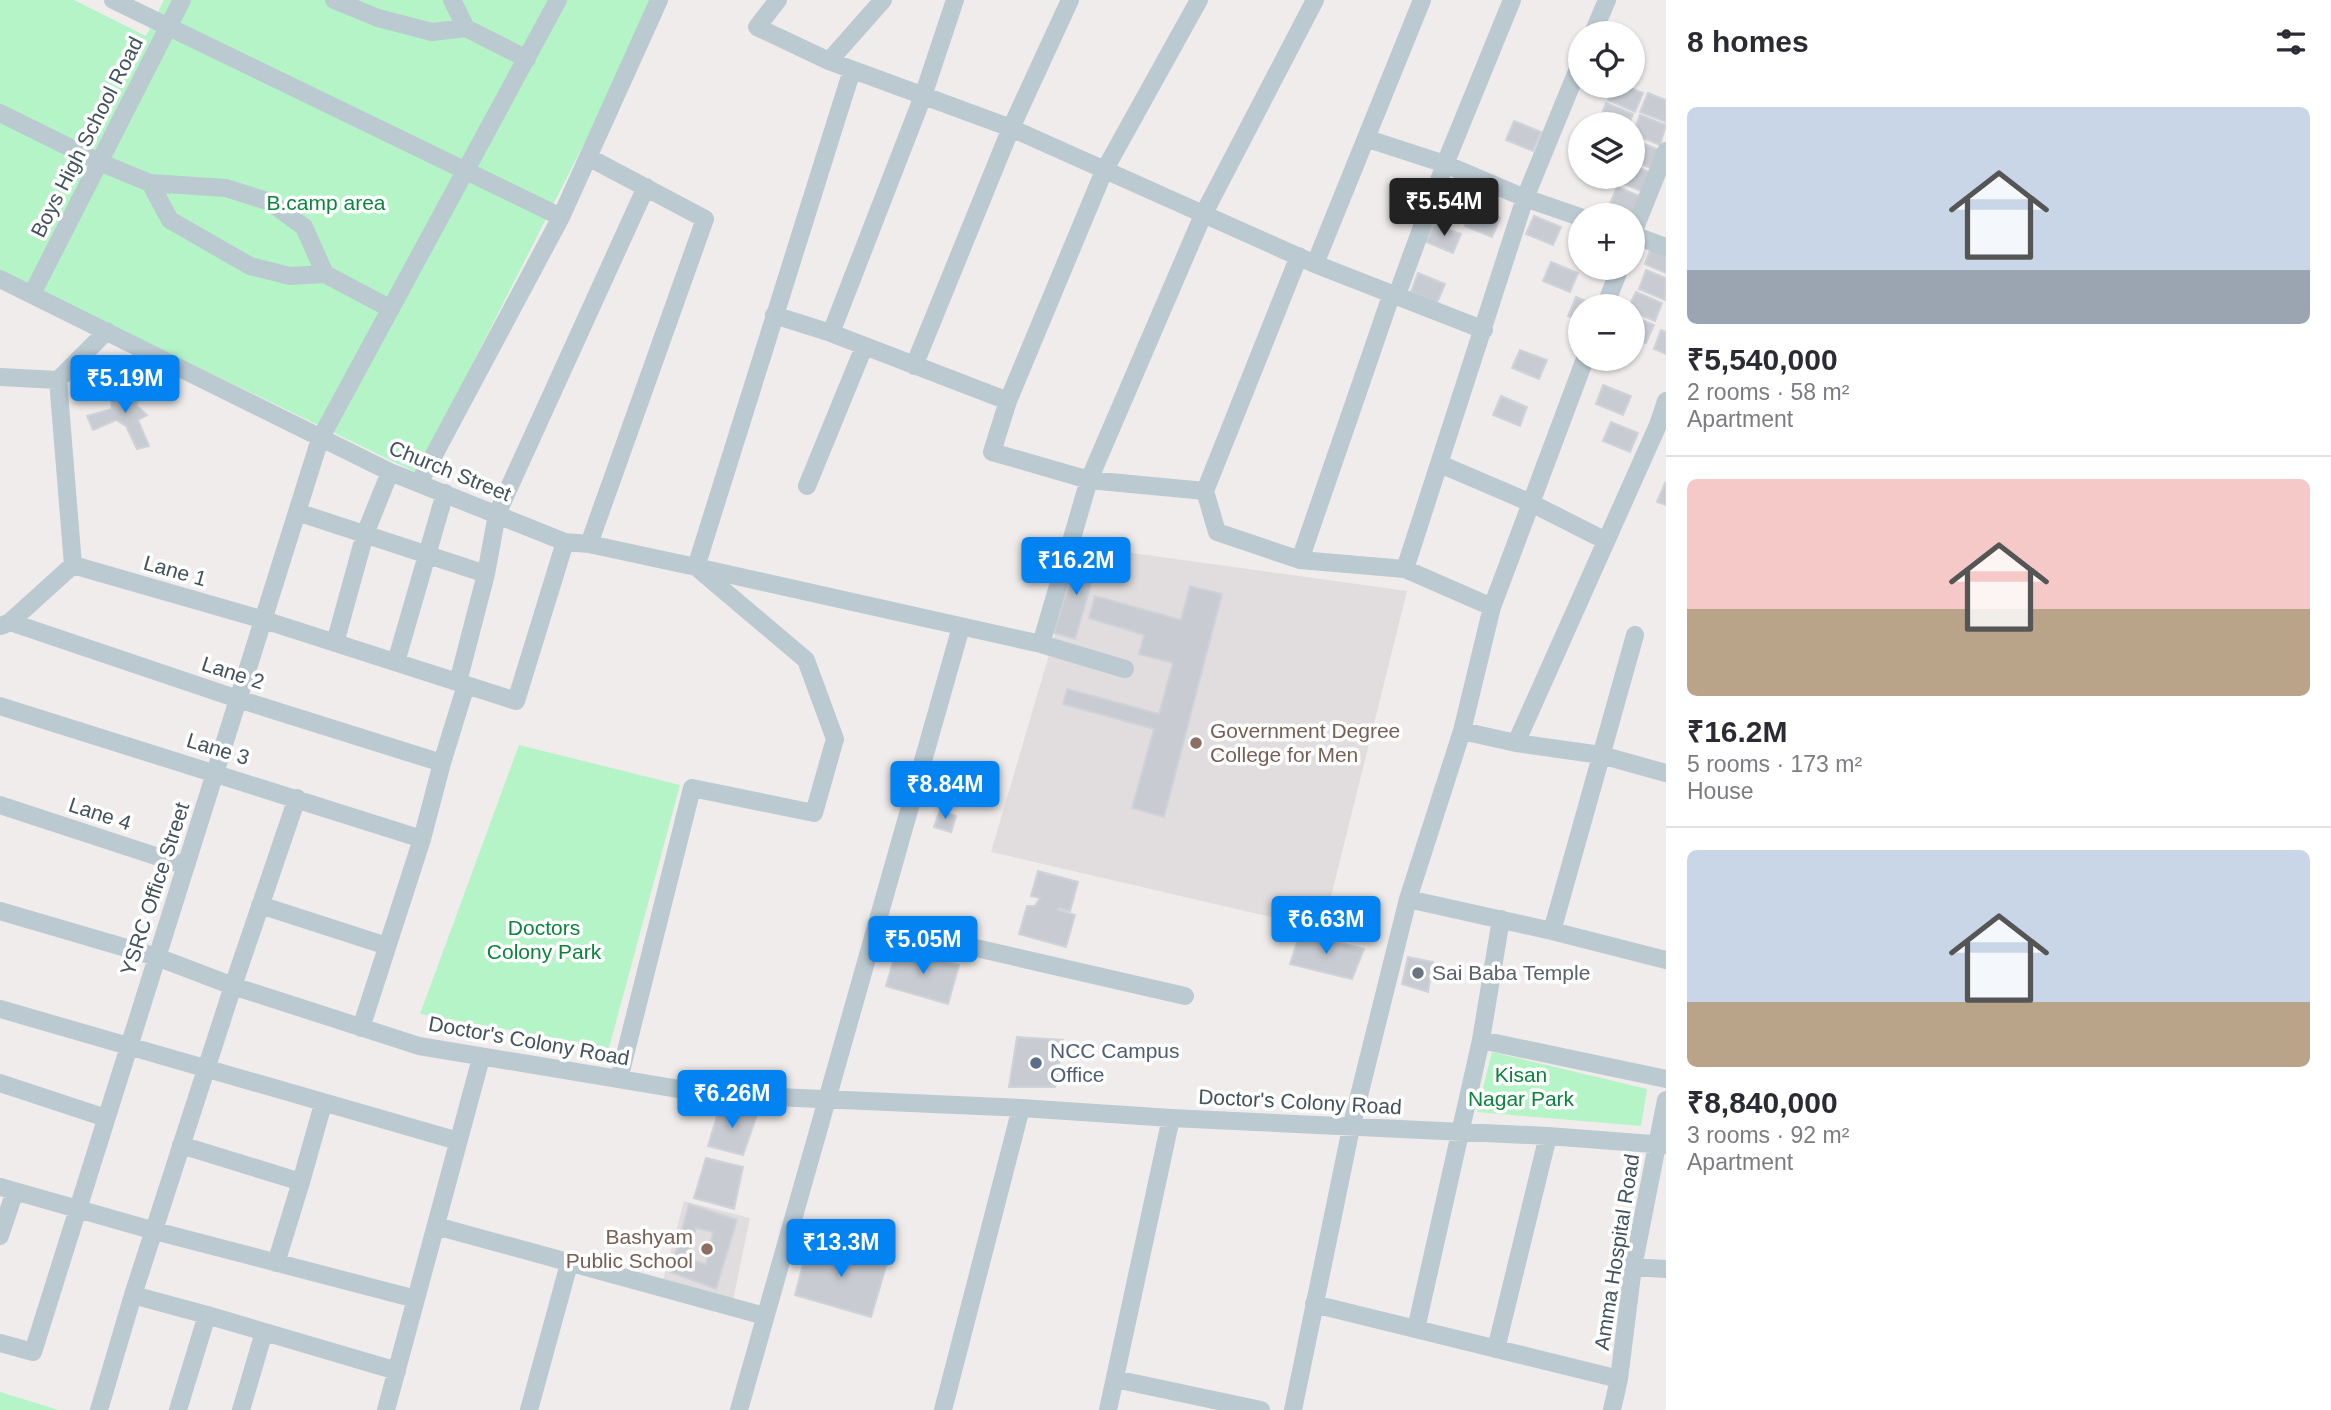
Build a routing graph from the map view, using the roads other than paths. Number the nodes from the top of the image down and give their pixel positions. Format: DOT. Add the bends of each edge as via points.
graph roads {
  1 [pos="113,0"];
  2 [pos="182,0"];
  3 [pos="334,0"];
  4 [pos="452,0"];
  5 [pos="558,0"];
  6 [pos="659,0"];
  7 [pos="778,0"];
  8 [pos="883,0"];
  9 [pos="955,0"];
  10 [pos="1070,0"];
  11 [pos="1199,0"];
  12 [pos="1315,0"];
  13 [pos="1422,0"];
  14 [pos="1512,0"];
  15 [pos="1606,0"];
  16 [pos="1598,21"];
  17 [pos="168,27"];
  18 [pos="467,29"];
  19 [pos="527,59"];
  20 [pos="829,61"];
  21 [pos="852,70"];
  22 [pos="1568,93"];
  23 [pos="923,96"];
  24 [pos="0,113"];
  25 [pos="1011,128"];
  26 [pos="1368,139"];
  27 [pos="1666,151"];
  28 [pos="588,157"];
  29 [pos="99,162"];
  30 [pos="1445,164"];
  31 [pos="467,171"];
  32 [pos="1104,171"];
  33 [pos="150,183"];
  34 [pos="646,187"];
  35 [pos="1525,198"];
  36 [pos="1645,204"];
  37 [pos="1568,213"];
  38 [pos="1203,215"];
  39 [pos="561,217"];
  40 [pos="1645,239"];
  41 [pos="1666,247"];
  42 [pos="1299,256"];
  43 [pos="1315,264"];
  44 [pos="325,274"];
  45 [pos="0,279"];
  46 [pos="32,294"];
  47 [pos="1395,294"];
  48 [pos="391,309"];
  49 [pos="774,314"];
  50 [pos="1484,330"];
  51 [pos="107,331"];
  52 [pos="831,333"];
  53 [pos="863,347"];
  54 [pos="914,366"];
  55 [pos="1580,371"];
  56 [pos="0,377"];
  57 [pos="58,380"];
  58 [pos="1008,401"];
  59 [pos="1666,401"];
  60 [pos="1662,426"];
  61 [pos="320,439"];
  62 [pos="1440,464"];
  63 [pos="390,471"];
  64 [pos="1089,480"];
  65 [pos="419,483"];
  66 [pos="807,486"];
  67 [pos="1205,491"];
  68 [pos="445,493"];
  69 [pos="1531,503"];
  70 [pos="297,512"];
  71 [pos="496,514"];
  72 [pos="365,534"];
  73 [pos="1606,541"];
  74 [pos="565,542"];
  75 [pos="589,544"];
  76 [pos="425,556"];
  77 [pos="1300,560"];
  78 [pos="73,565"];
  79 [pos="696,567"];
  80 [pos="1405,569"];
  81 [pos="486,574"];
  82 [pos="1492,607"];
  83 [pos="264,620"];
  84 [pos="5,624"];
  85 [pos="961,627"];
  86 [pos="1635,635"];
  87 [pos="335,643"];
  88 [pos="1041,644"];
  89 [pos="396,662"];
  90 [pos="1125,669"];
  91 [pos="462,684"];
  92 [pos="239,699"];
  93 [pos="0,706"];
  94 [pos="1461,731"];
  95 [pos="1516,743"];
  96 [pos="1601,755"];
  97 [pos="442,763"];
  98 [pos="215,773"];
  99 [pos="1666,773"];
  100 [pos="297,798"];
  101 [pos="0,805"];
  102 [pos="422,839"];
  103 [pos="186,866"];
  104 [pos="1408,899"];
  105 [pos="260,905"];
  106 [pos="0,911"];
  107 [pos="1501,919"];
  108 [pos="876,925"];
  109 [pos="1552,931"];
  110 [pos="387,946"];
  111 [pos="157,957"];
  112 [pos="1666,960"];
  113 [pos="233,986"];
  114 [pos="1185,996"];
  115 [pos="0,1009"];
  116 [pos="361,1028"];
  117 [pos="1481,1040"];
  118 [pos="128,1047"];
  119 [pos="481,1058"];
  120 [pos="205,1069"];
  121 [pos="619,1079"];
  122 [pos="1666,1079"];
  123 [pos="0,1083"];
  124 [pos="826,1100"];
  125 [pos="1666,1100"];
  126 [pos="323,1104"];
  127 [pos="1021,1108"];
  128 [pos="106,1118"];
  129 [pos="1171,1118"];
  130 [pos="1351,1128"];
  131 [pos="1461,1132"];
  132 [pos="1548,1136"];
  133 [pos="458,1141"];
  134 [pos="181,1144"];
  135 [pos="1662,1145"];
  136 [pos="301,1182"];
  137 [pos="8,1189"];
  138 [pos="78,1210"];
  139 [pos="436,1226"];
  140 [pos="155,1231"];
  141 [pos="0,1236"];
  142 [pos="276,1263"];
  143 [pos="569,1264"];
  144 [pos="1633,1267"];
  145 [pos="1666,1269"];
  146 [pos="133,1295"];
  147 [pos="416,1299"];
  148 [pos="1314,1304"];
  149 [pos="208,1315"];
  150 [pos="765,1317"];
  151 [pos="1416,1329"];
  152 [pos="264,1332"];
  153 [pos="0,1343"];
  154 [pos="1496,1349"];
  155 [pos="397,1371"];
  156 [pos="1115,1379"];
  157 [pos="1619,1379"];
  158 [pos="99,1410"];
  159 [pos="178,1410"];
  160 [pos="241,1410"];
  161 [pos="386,1410"];
  162 [pos="529,1410"];
  163 [pos="739,1410"];
  164 [pos="943,1410"];
  165 [pos="1108,1410"];
  166 [pos="1261,1410"];
  167 [pos="1293,1410"];
  168 [pos="1612,1410"];
  1 -- 17 [label="street"];
  2 -- 17 [label="street, Boys High School Road"];
  3 -- 18 [label="street" via="432,32"];
  4 -- 18 [label="street"];
  5 -- 19 [label="street, YSRC Office Street"];
  6 -- 28 [label="street"];
  7 -- 20 [label="street" via="757,27"];
  8 -- 20 [label="street"];
  9 -- 23 [label="street"];
  10 -- 25 [label="street"];
  11 -- 32 [label="street"];
  12 -- 38 [label="street"];
  13 -- 26 [label="street"];
  14 -- 30 [label="street"];
  15 -- 16 [label="street"];
  17 -- 29 [label="street, Boys High School Road"];
  17 -- 31 [label="street"];
  18 -- 19 [label="street"];
  19 -- 31 [label="street, YSRC Office Street"];
  20 -- 21 [label="street"];
  21 -- 23 [label="street"];
  21 -- 49 [label="street"];
  22 -- 35 [label="street"];
  23 -- 25 [label="street"];
  23 -- 52 [label="street"];
  24 -- 29 [label="street"];
  25 -- 32 [label="street"];
  25 -- 54 [label="street"];
  26 -- 30 [label="street"];
  26 -- 43 [label="street"];
  27 -- 36 [label="street"];
  28 -- 34 [label="street"];
  28 -- 39 [label="street"];
  29 -- 33 [label="street"];
  29 -- 46 [label="street, Boys High School Road"];
  30 -- 35 [label="street"];
  30 -- 47 [label="street"];
  31 -- 39 [label="street"];
  31 -- 48 [label="street, YSRC Office Street"];
  32 -- 38 [label="street"];
  32 -- 58 [label="street"];
  33 -- 44 [label="street" via="170,220 250,266 290,276"];
  33 -- 44 [label="street" via="226,188 270,202 304,227"];
  34 -- 71 [label="street"];
  34 -- 75 [label="street" via="705,219"];
  35 -- 37 [label="street"];
  35 -- 50 [label="street"];
  38 -- 42 [label="street"];
  38 -- 64 [label="street"];
  39 -- 65 [label="street"];
  40 -- 41 [label="street"];
  42 -- 43 [label="street"];
  42 -- 67 [label="street"];
  43 -- 47 [label="street"];
  44 -- 48 [label="street"];
  45 -- 46 [label="street, Church Street"];
  46 -- 51 [label="street, Church Street"];
  47 -- 50 [label="street"];
  47 -- 77 [label="street"];
  48 -- 61 [label="street, YSRC Office Street"];
  49 -- 52 [label="street"];
  49 -- 79 [label="street"];
  50 -- 62 [label="street"];
  51 -- 57 [label="street"];
  51 -- 61 [label="street, Church Street"];
  52 -- 53 [label="street"];
  53 -- 54 [label="street"];
  53 -- 66 [label="street"];
  54 -- 58 [label="street"];
  55 -- 69 [label="street"];
  56 -- 57 [label="street"];
  57 -- 78 [label="street"];
  58 -- 64 [label="street" via="992,452"];
  59 -- 60 [label="street"];
  60 -- 73 [label="street"];
  61 -- 63 [label="street, Church Street"];
  61 -- 70 [label="street, YSRC Office Street"];
  62 -- 69 [label="street"];
  62 -- 80 [label="street"];
  63 -- 65 [label="street, Church Street"];
  63 -- 72 [label="street"];
  64 -- 67 [label="street"];
  64 -- 88 [label="street"];
  65 -- 68 [label="street, Church Street"];
  67 -- 77 [label="street" via="1216,533"];
  68 -- 71 [label="street, Church Street"];
  68 -- 76 [label="street"];
  69 -- 73 [label="street"];
  69 -- 82 [label="street"];
  70 -- 72 [label="street"];
  70 -- 83 [label="street, YSRC Office Street"];
  71 -- 74 [label="street, Church Street"];
  71 -- 81 [label="street"];
  72 -- 76 [label="street"];
  72 -- 87 [label="street"];
  73 -- 95 [label="street"];
  74 -- 75 [label="street, Church Street"];
  74 -- 91 [label="street, Lane 1" via="516,701"];
  75 -- 79 [label="street, Church Street"];
  76 -- 81 [label="street"];
  76 -- 89 [label="street"];
  77 -- 80 [label="street"];
  78 -- 83 [label="street, Lane 1"];
  78 -- 84 [label="street"];
  79 -- 85 [label="street, Church Street"];
  79 -- 121 [label="street" via="806,660 835,739 814,813 692,788"];
  80 -- 82 [label="street"];
  81 -- 91 [label="street"];
  82 -- 94 [label="street"];
  83 -- 87 [label="street, Lane 1"];
  83 -- 92 [label="street, YSRC Office Street"];
  84 -- 92 [label="street, Lane 2"];
  85 -- 88 [label="street, Church Street"];
  85 -- 108 [label="street"];
  86 -- 96 [label="street"];
  87 -- 89 [label="street, Lane 1"];
  88 -- 90 [label="street, Church Street"];
  89 -- 91 [label="street, Lane 1"];
  91 -- 97 [label="street"];
  92 -- 97 [label="street, Lane 2"];
  92 -- 98 [label="street, YSRC Office Street"];
  93 -- 98 [label="street, Lane 3"];
  94 -- 95 [label="street"];
  94 -- 104 [label="street"];
  95 -- 96 [label="street"];
  96 -- 99 [label="street"];
  96 -- 109 [label="street"];
  97 -- 102 [label="street"];
  98 -- 100 [label="street, Lane 3"];
  98 -- 103 [label="street, YSRC Office Street"];
  100 -- 102 [label="street, Lane 3"];
  100 -- 105 [label="street"];
  101 -- 103 [label="street, Lane 4"];
  102 -- 110 [label="street"];
  103 -- 111 [label="street, YSRC Office Street"];
  104 -- 107 [label="street"];
  104 -- 130 [label="street"];
  105 -- 110 [label="street"];
  105 -- 113 [label="street"];
  106 -- 111 [label="street, Doctor's Colony Road"];
  107 -- 109 [label="street"];
  107 -- 117 [label="street"];
  108 -- 114 [label="street"];
  108 -- 124 [label="street"];
  109 -- 112 [label="street"];
  110 -- 116 [label="street"];
  111 -- 113 [label="street, Doctor's Colony Road"];
  111 -- 118 [label="street, YSRC Office Street"];
  113 -- 116 [label="street, Doctor's Colony Road"];
  113 -- 120 [label="street"];
  115 -- 118 [label="street"];
  116 -- 119 [label="street, Doctor's Colony Road"];
  117 -- 122 [label="street"];
  117 -- 131 [label="street"];
  118 -- 120 [label="street"];
  118 -- 128 [label="street, YSRC Office Street"];
  119 -- 121 [label="street, Doctor's Colony Road"];
  119 -- 133 [label="street"];
  120 -- 126 [label="street"];
  120 -- 134 [label="street"];
  121 -- 124 [label="street, Doctor's Colony Road" via="709,1094"];
  123 -- 128 [label="street"];
  124 -- 127 [label="street, Doctor's Colony Road"];
  124 -- 150 [label="street"];
  125 -- 135 [label="street, Amma Hospital Road"];
  126 -- 133 [label="street"];
  126 -- 136 [label="street"];
  127 -- 129 [label="street, Doctor's Colony Road"];
  127 -- 164 [label="street"];
  128 -- 138 [label="street, YSRC Office Street"];
  129 -- 130 [label="street, Doctor's Colony Road"];
  129 -- 156 [label="street"];
  130 -- 131 [label="street, Doctor's Colony Road"];
  130 -- 148 [label="street"];
  131 -- 132 [label="street, Doctor's Colony Road"];
  131 -- 151 [label="street"];
  132 -- 135 [label="street, Doctor's Colony Road"];
  132 -- 154 [label="street"];
  133 -- 139 [label="street"];
  134 -- 136 [label="street"];
  134 -- 140 [label="street"];
  135 -- 144 [label="street, Amma Hospital Road"];
  136 -- 142 [label="street"];
  137 -- 138 [label="street"];
  137 -- 141 [label="street"];
  138 -- 140 [label="street"];
  138 -- 153 [label="street, YSRC Office Street" via="33,1352"];
  139 -- 143 [label="street"];
  139 -- 147 [label="street"];
  140 -- 142 [label="street"];
  140 -- 146 [label="street"];
  142 -- 147 [label="street"];
  143 -- 150 [label="street"];
  143 -- 162 [label="street"];
  144 -- 145 [label="street"];
  144 -- 157 [label="street, Amma Hospital Road"];
  146 -- 149 [label="street"];
  146 -- 158 [label="street"];
  147 -- 155 [label="street"];
  148 -- 151 [label="street"];
  148 -- 167 [label="street"];
  149 -- 152 [label="street"];
  149 -- 159 [label="street"];
  150 -- 163 [label="street"];
  151 -- 154 [label="street"];
  152 -- 155 [label="street"];
  152 -- 160 [label="street"];
  154 -- 157 [label="street"];
  155 -- 161 [label="street"];
  156 -- 165 [label="street"];
  156 -- 166 [label="street"];
  157 -- 168 [label="street, Amma Hospital Road"];
}
